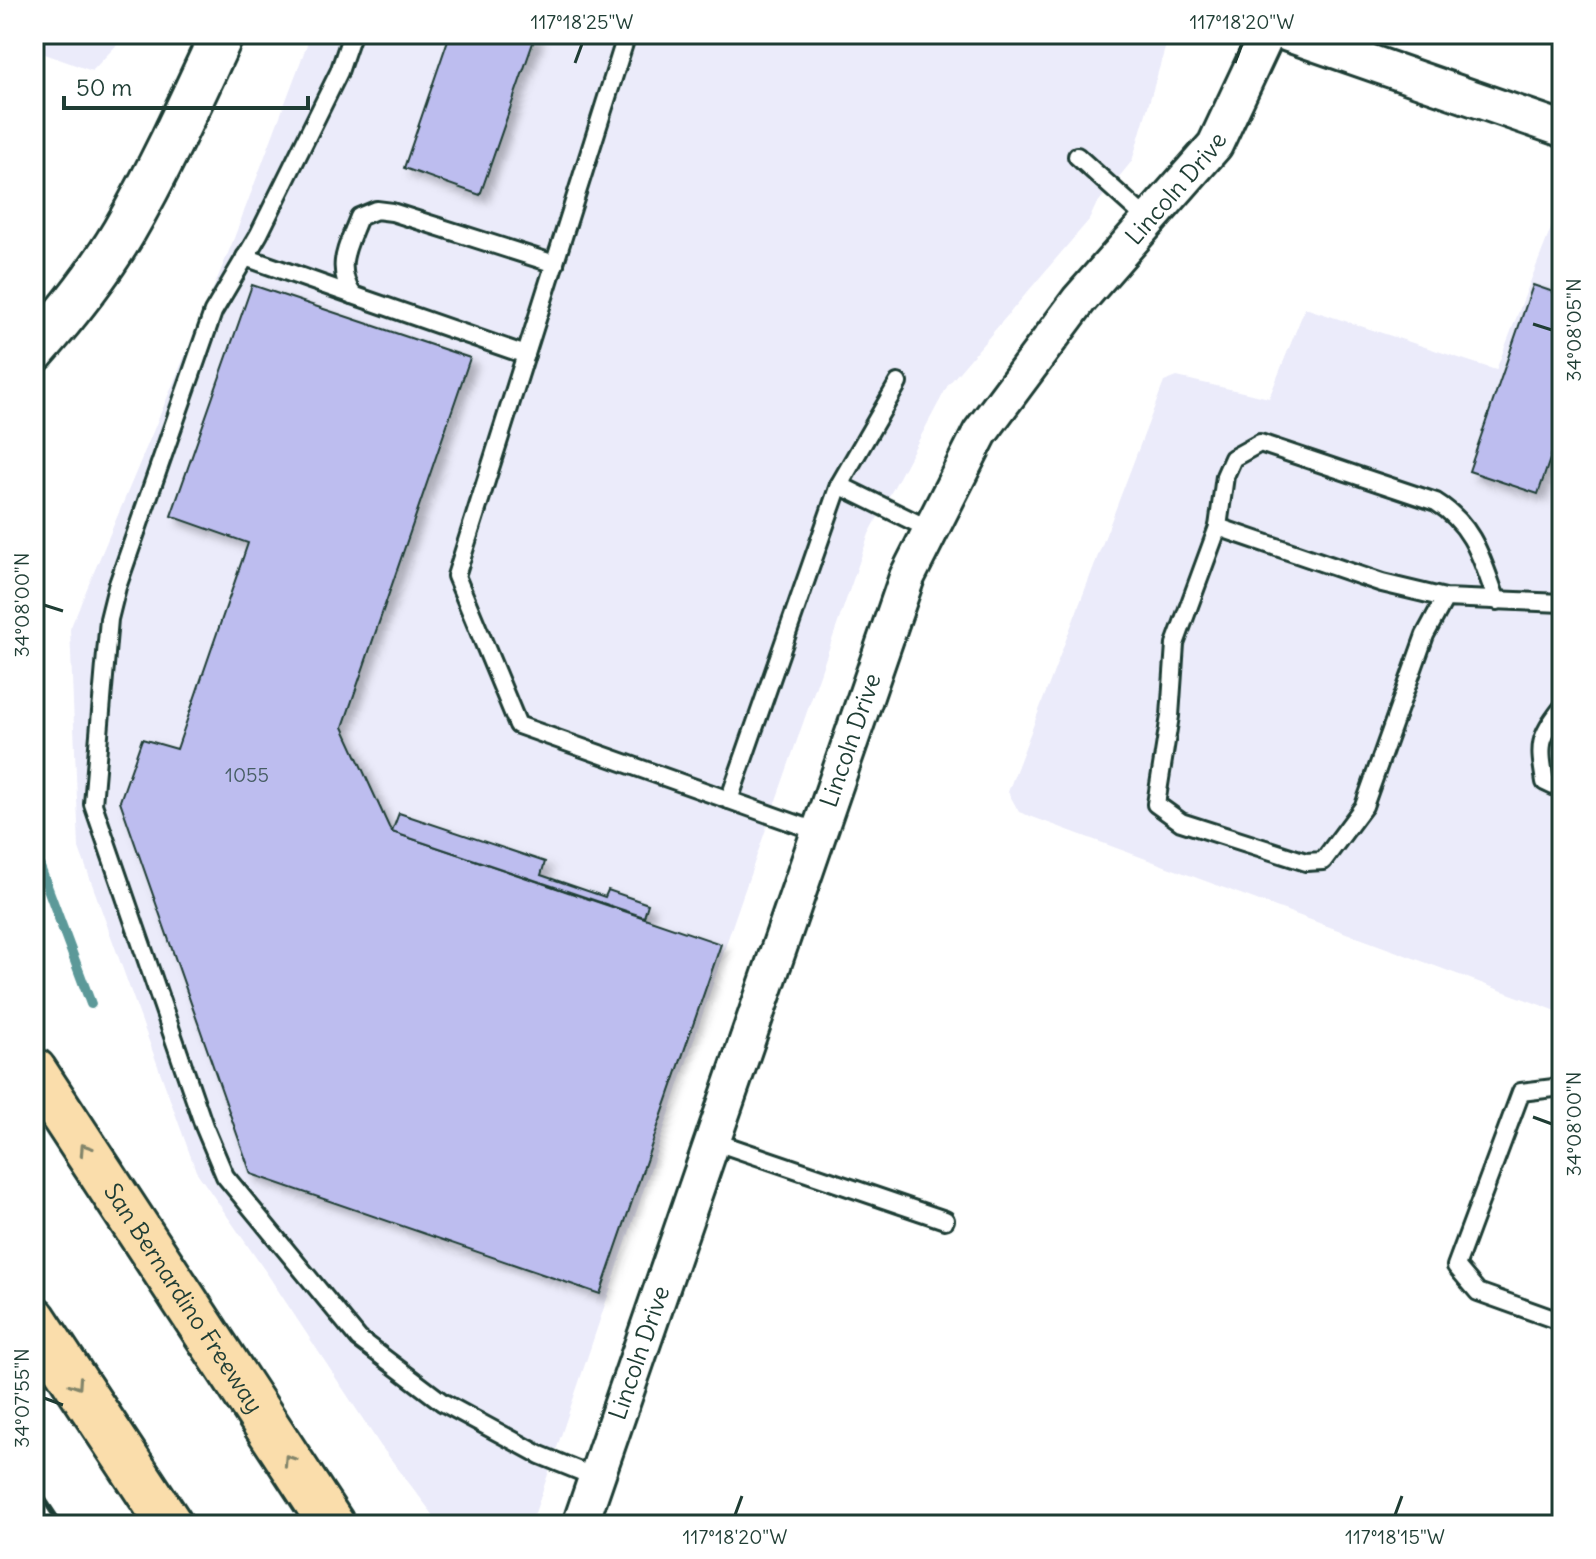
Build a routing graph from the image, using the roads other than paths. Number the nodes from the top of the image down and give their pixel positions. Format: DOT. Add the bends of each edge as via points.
graph roads {
  1 [pos="222,34"];
  2 [pos="352,34"];
  3 [pos="627,34"];
  4 [pos="1267,34"];
  5 [pos="1288,34"];
  6 [pos="1562,129"];
  7 [pos="1077,156"];
  8 [pos="1149,221"];
  9 [pos="245,257"];
  10 [pos="555,264"];
  11 [pos="353,295"];
  12 [pos="34,351"];
  13 [pos="526,355"];
  14 [pos="898,383"];
  15 [pos="839,485"];
  16 [pos="1218,527"];
  17 [pos="931,530"];
  18 [pos="1445,598"];
  19 [pos="1497,601"];
  20 [pos="1562,603"];
  21 [pos="1562,611"];
  22 [pos="1562,708"];
  23 [pos="1562,790"];
  24 [pos="729,800"];
  25 [pos="819,832"];
  26 [pos="34,1071"];
  27 [pos="1562,1087"];
  28 [pos="713,1141"];
  29 [pos="945,1220"];
  30 [pos="34,1319"];
  31 [pos="1562,1322"];
  32 [pos="597,1478"];
  33 [pos="170,1525"];
  34 [pos="332,1525"];
  35 [pos="580,1525"];
  1 -- 12 [label="street" via="121,235"];
  2 -- 9 [label="lane" via="339,72"];
  3 -- 10 [label="lane"];
  4 -- 8 [label="street, Lincoln Drive" via="1215,145"];
  5 -- 6 [label="street"];
  7 -- 8 [label="lane"];
  8 -- 17 [label="street, Lincoln Drive" via="1079,300 980,433"];
  9 -- 11 [label="lane"];
  9 -- 32 [label="lane" via="213,312 117,587 109,619 93,804 225,1176 359,1339 442,1402 540,1455"];
  10 -- 11 [label="lane" via="376,210 359,217 342,263"];
  10 -- 13 [label="lane"];
  11 -- 13 [label="lane"];
  13 -- 24 [label="lane" via="456,576 518,725"];
  14 -- 15 [label="lane"];
  15 -- 17 [label="lane"];
  15 -- 24 [label="lane"];
  16 -- 18 [label="lane" via="1382,583"];
  16 -- 18 [label="lane" via="1175,644 1156,804 1181,822 1306,862 1323,861 1364,806 1425,635"];
  16 -- 19 [label="lane" via="1233,458 1260,443 1436,502 1455,514 1471,533"];
  17 -- 25 [label="street, Lincoln Drive" via="907,577"];
  18 -- 19 [label="lane"];
  19 -- 20 [label="lane"];
  20 -- 21 [label="lane"];
  22 -- 23 [label="lane" via="1540,747 1545,782"];
  24 -- 25 [label="lane"];
  25 -- 28 [label="street, Lincoln Drive"];
  34 -- 26 [label="highway, San Bernardino Freeway, one-way"];
  27 -- 31 [label="lane" via="1521,1092 1456,1266 1478,1292"];
  28 -- 29 [label="lane"];
  28 -- 32 [label="street, Lincoln Drive"];
  30 -- 33 [label="highway, one-way"];
  32 -- 35 [label="street, Lincoln Drive"];
}
